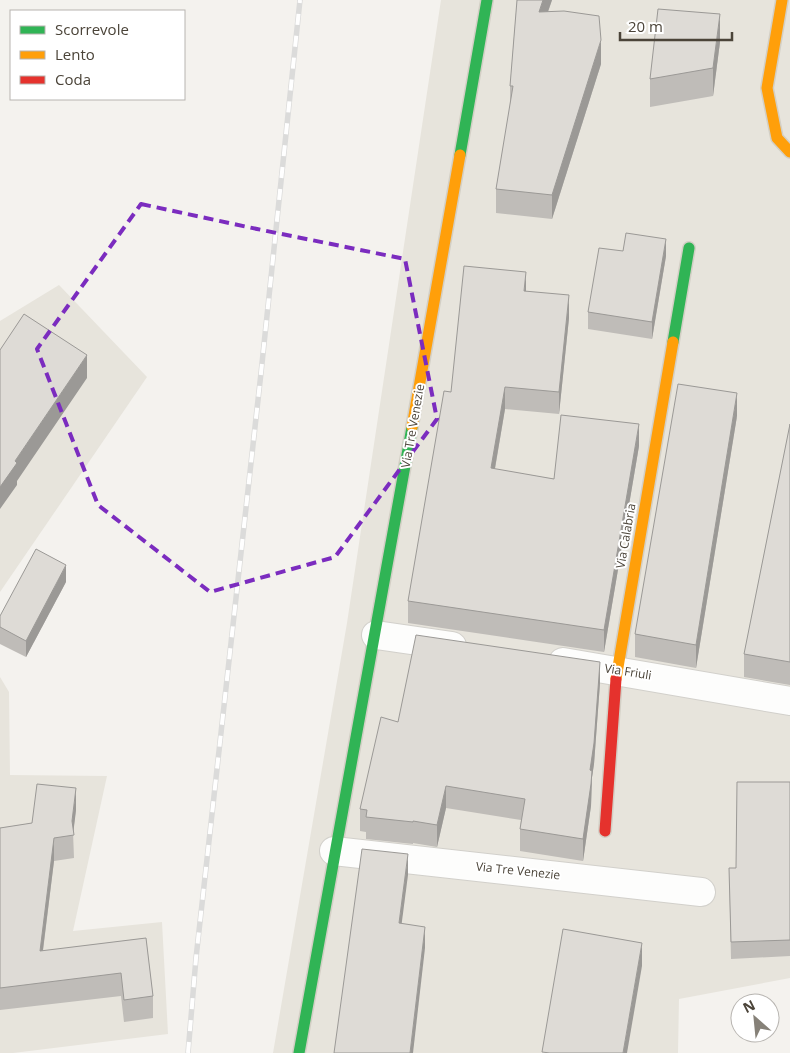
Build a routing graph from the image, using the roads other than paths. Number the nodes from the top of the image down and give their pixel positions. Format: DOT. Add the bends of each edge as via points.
graph roads {
  1 [pos="487,0"];
  2 [pos="782,0"];
  3 [pos="790,152"];
  4 [pos="688,248"];
  5 [pos="376,635"];
  6 [pos="473,649"];
  7 [pos="540,659"];
  8 [pos="617,670"];
  9 [pos="790,701"];
  10 [pos="604,831"];
  11 [pos="334,851"];
  12 [pos="701,892"];
  13 [pos="299,1053"];
  1 -- 5 [label="main road, Via Tre Venezie"];
  2 -- 3 [label="main road" via="767,88 777,138"];
  4 -- 8 [label="main road, Via Calabria"];
  5 -- 6 [label="street"];
  5 -- 11 [label="main road, Via Tre Venezie"];
  7 -- 8 [label="street, Via Friuli"];
  8 -- 9 [label="street, Via Friuli"];
  8 -- 10 [label="main road, Via Calabria"];
  11 -- 12 [label="street, Via Tre Venezie"];
  11 -- 13 [label="main road, Via Tre Venezie"];
}
